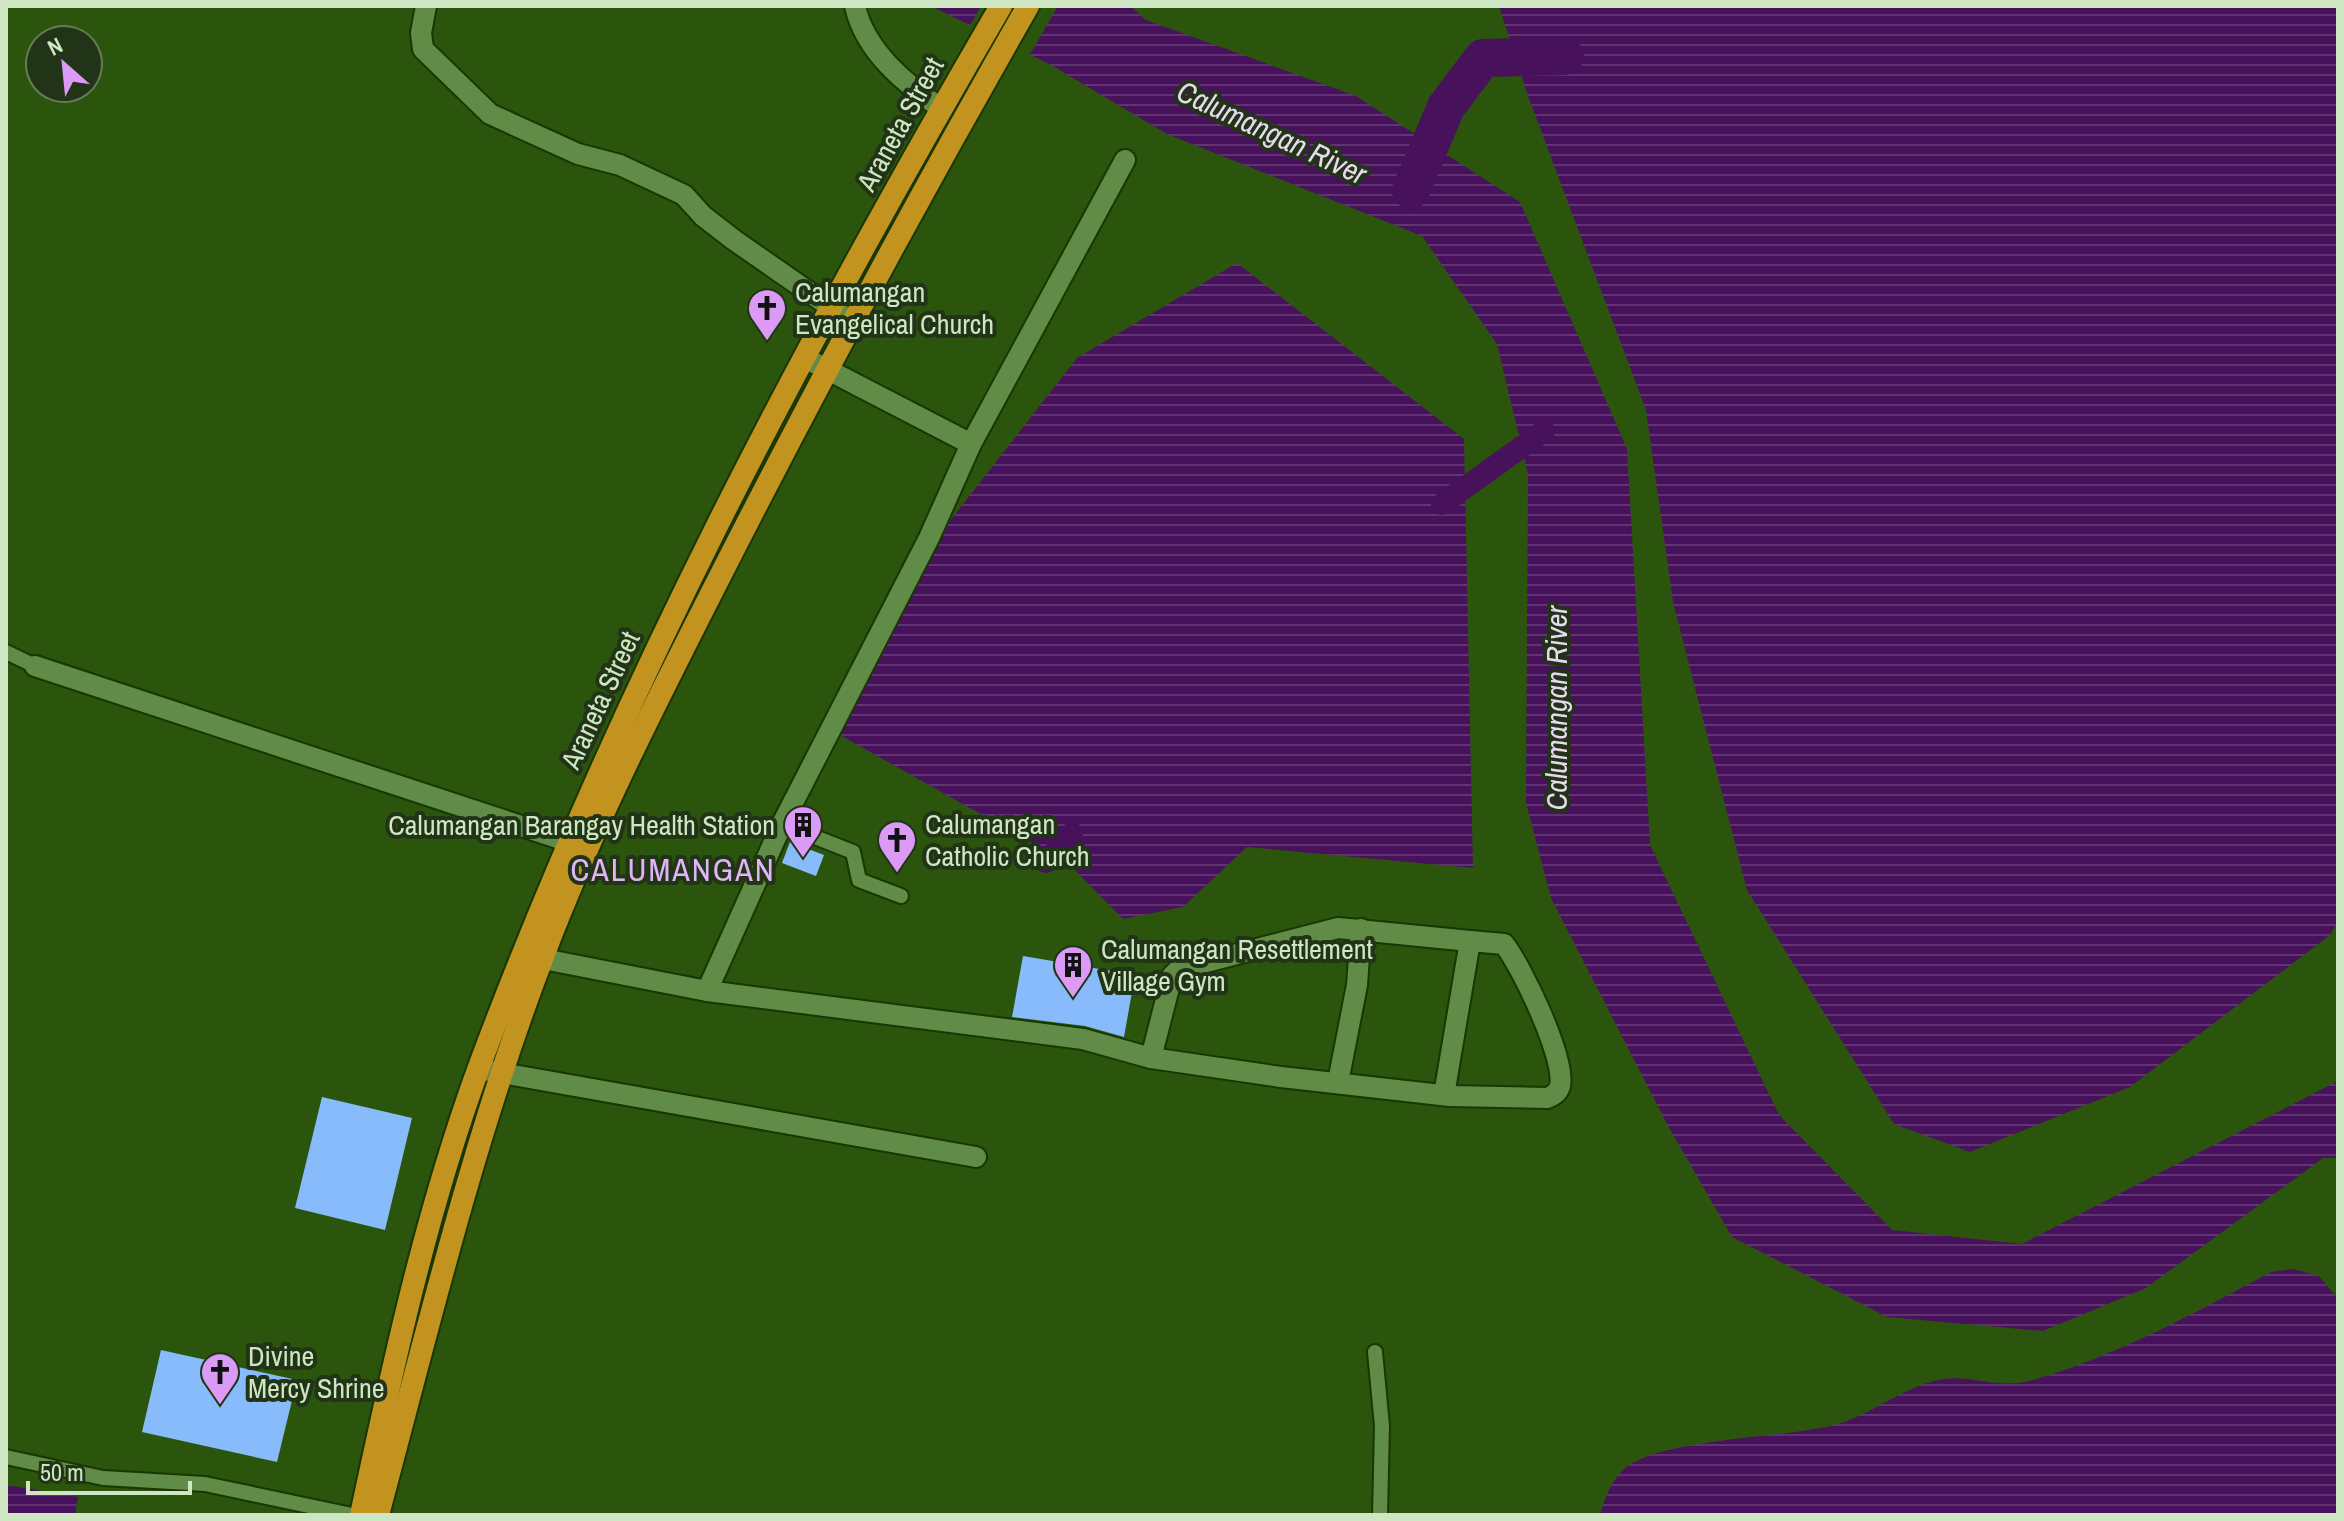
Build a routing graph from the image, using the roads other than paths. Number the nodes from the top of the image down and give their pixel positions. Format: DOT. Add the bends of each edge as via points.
graph roads {
  1 [pos="426,6"];
  2 [pos="855,6"];
  3 [pos="1001,6"];
  4 [pos="1028,6"];
  5 [pos="942,109"];
  6 [pos="1125,160"];
  7 [pos="832,310"];
  8 [pos="852,322"];
  9 [pos="805,358"];
  10 [pos="826,369"];
  11 [pos="971,444"];
  12 [pos="6,652"];
  13 [pos="35,666"];
  14 [pos="782,824"];
  15 [pos="565,840"];
  16 [pos="901,896"];
  17 [pos="1361,929"];
  18 [pos="1470,941"];
  19 [pos="533,957"];
  20 [pos="707,991"];
  21 [pos="1151,1058"];
  22 [pos="479,1069"];
  23 [pos="503,1074"];
  24 [pos="1338,1082"];
  25 [pos="1444,1095"];
  26 [pos="976,1157"];
  27 [pos="1375,1352"];
  28 [pos="6,1457"];
  29 [pos="352,1515"];
  30 [pos="361,1515"];
  31 [pos="378,1515"];
  32 [pos="1380,1515"];
  1 -- 7 [label="street" via="423,49 490,114 684,195 734,240"];
  2 -- 5 [label="street" via="874,48 919,94"];
  3 -- 5 [label="highway, Araneta Street"];
  4 -- 8 [label="highway"];
  5 -- 7 [label="highway, Araneta Street"];
  6 -- 11 [label="street"];
  7 -- 8 [label="street"];
  7 -- 9 [label="highway, Araneta Street"];
  8 -- 10 [label="highway"];
  9 -- 10 [label="street"];
  9 -- 15 [label="highway, Araneta Street" via="702,551"];
  10 -- 11 [label="street"];
  10 -- 15 [label="highway" via="672,670"];
  11 -- 14 [label="street" via="929,538"];
  12 -- 13 [label="lane"];
  13 -- 15 [label="street"];
  14 -- 16 [label="lane" via="853,852 863,883"];
  14 -- 20 [label="street"];
  15 -- 19 [label="highway"];
  17 -- 18 [label="street"];
  17 -- 21 [label="street" via="1321,932 1179,969 1172,976"];
  17 -- 24 [label="street" via="1357,985"];
  18 -- 25 [label="street"];
  18 -- 25 [label="street" via="1497,942 1512,954 1542,1015 1560,1087 1547,1098"];
  19 -- 20 [label="street"];
  19 -- 22 [label="highway"];
  19 -- 23 [label="highway"];
  20 -- 21 [label="street" via="1083,1039"];
  21 -- 24 [label="street"];
  22 -- 23 [label="street"];
  22 -- 30 [label="highway" via="417,1272"];
  23 -- 26 [label="street"];
  23 -- 31 [label="highway" via="472,1163"];
  24 -- 25 [label="street"];
  27 -- 32 [label="lane" via="1382,1426"];
  28 -- 29 [label="lane" via="103,1478 205,1484"];
}
